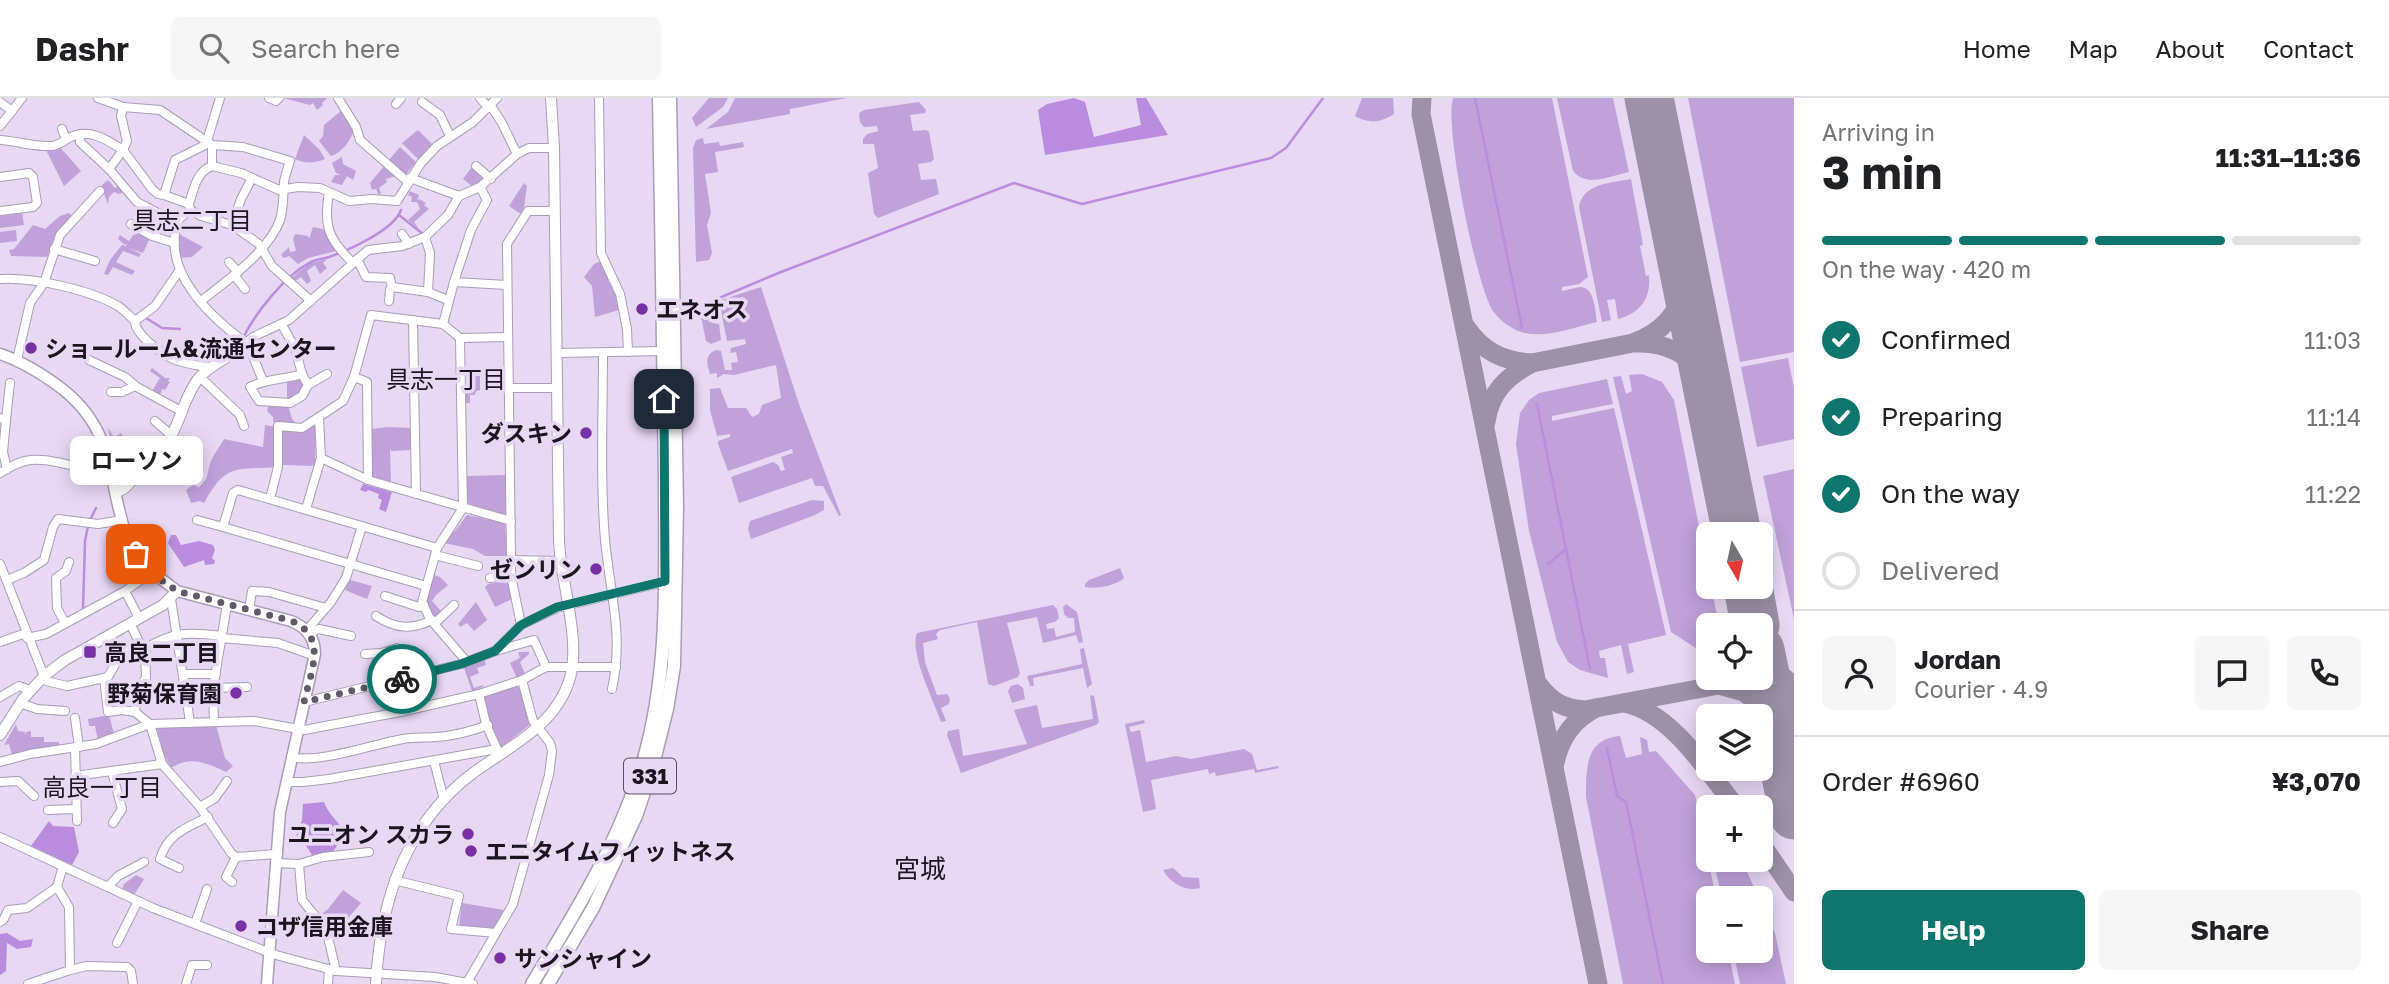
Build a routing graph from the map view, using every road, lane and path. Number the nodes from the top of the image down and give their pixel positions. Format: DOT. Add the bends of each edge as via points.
graph roads {
  1 [pos="22,98"];
  2 [pos="98,98"];
  3 [pos="220,98"];
  4 [pos="269,98"];
  5 [pos="279,98"];
  6 [pos="338,98"];
  7 [pos="480,98"];
  8 [pos="551,98"];
  9 [pos="599,98"];
  10 [pos="659,98"];
  11 [pos="670,98"];
  12 [pos="0,102"];
  13 [pos="422,102"];
  14 [pos="493,104"];
  15 [pos="123,107"];
  16 [pos="12,111"];
  17 [pos="0,126"];
  18 [pos="62,129"];
  19 [pos="80,134"];
  20 [pos="450,136"];
  21 [pos="66,139"];
  22 [pos="0,140"];
  23 [pos="209,143"];
  24 [pos="554,148"];
  25 [pos="123,150"];
  26 [pos="517,154"];
  27 [pos="212,166"];
  28 [pos="476,166"];
  29 [pos="109,169"];
  30 [pos="0,177"];
  31 [pos="251,178"];
  32 [pos="491,179"];
  33 [pos="409,180"];
  34 [pos="480,187"];
  35 [pos="284,188"];
  36 [pos="100,191"];
  37 [pos="329,193"];
  38 [pos="164,195"];
  39 [pos="459,196"];
  40 [pos="190,207"];
  41 [pos="0,211"];
  42 [pos="555,211"];
  43 [pos="179,219"];
  44 [pos="131,224"];
  45 [pos="232,225"];
  46 [pos="402,234"];
  47 [pos="425,237"];
  48 [pos="175,243"];
  49 [pos="409,244"];
  50 [pos="261,247"];
  51 [pos="54,249"];
  52 [pos="95,261"];
  53 [pos="355,261"];
  54 [pos="229,262"];
  55 [pos="179,271"];
  56 [pos="236,273"];
  57 [pos="0,279"];
  58 [pos="44,282"];
  59 [pos="454,282"];
  60 [pos="508,285"];
  61 [pos="392,287"];
  62 [pos="245,289"];
  63 [pos="428,292"];
  64 [pos="448,300"];
  65 [pos="201,301"];
  66 [pos="311,301"];
  67 [pos="389,301"];
  68 [pos="413,320"];
  69 [pos="135,321"];
  70 [pos="443,324"];
  71 [pos="282,325"];
  72 [pos="508,337"];
  73 [pos="460,338"];
  74 [pos="248,346"];
  75 [pos="664,351"];
  76 [pos="557,352"];
  77 [pos="603,352"];
  78 [pos="628,352"];
  79 [pos="0,354"];
  80 [pos="17,360"];
  81 [pos="89,360"];
  82 [pos="211,368"];
  83 [pos="302,374"];
  84 [pos="327,374"];
  85 [pos="200,377"];
  86 [pos="354,377"];
  87 [pos="263,381"];
  88 [pos="10,383"];
  89 [pos="308,385"];
  90 [pos="135,386"];
  91 [pos="509,388"];
  92 [pos="557,388"];
  93 [pos="111,392"];
  94 [pos="181,411"];
  95 [pos="319,417"];
  96 [pos="3,419"];
  97 [pos="155,421"];
  98 [pos="244,426"];
  99 [pos="171,435"];
  100 [pos="2,441"];
  101 [pos="321,458"];
  102 [pos="110,467"];
  103 [pos="3,471"];
  104 [pos="368,480"];
  105 [pos="116,492"];
  106 [pos="416,494"];
  107 [pos="270,499"];
  108 [pos="463,508"];
  109 [pos="306,509"];
  110 [pos="122,520"];
  111 [pos="197,520"];
  112 [pos="511,521"];
  113 [pos="362,526"];
  114 [pos="223,527"];
  115 [pos="436,552"];
  116 [pos="511,560"];
  117 [pos="560,561"];
  118 [pos="69,562"];
  119 [pos="0,564"];
  120 [pos="350,564"];
  121 [pos="478,566"];
  122 [pos="152,572"];
  123 [pos="510,575"];
  124 [pos="490,578"];
  125 [pos="7,580"];
  126 [pos="671,580"];
  127 [pos="426,586"];
  128 [pos="125,591"];
  129 [pos="613,593"];
  130 [pos="174,595"];
  131 [pos="385,596"];
  132 [pos="567,604"];
  133 [pos="227,605"];
  134 [pos="424,605"];
  135 [pos="454,605"];
  136 [pos="326,608"];
  137 [pos="248,610"];
  138 [pos="376,616"];
  139 [pos="134,621"];
  140 [pos="433,621"];
  141 [pos="65,623"];
  142 [pos="521,625"];
  143 [pos="308,632"];
  144 [pos="176,634"];
  145 [pos="27,636"];
  146 [pos="351,636"];
  147 [pos="222,637"];
  148 [pos="0,642"];
  149 [pos="143,647"];
  150 [pos="397,648"];
  151 [pos="495,651"];
  152 [pos="382,653"];
  153 [pos="365,654"];
  154 [pos="314,656"];
  155 [pos="467,662"];
  156 [pos="572,666"];
  157 [pos="546,667"];
  158 [pos="616,667"];
  159 [pos="183,674"];
  160 [pos="216,674"];
  161 [pos="44,676"];
  162 [pos="104,678"];
  163 [pos="396,680"];
  164 [pos="522,680"];
  165 [pos="247,687"];
  166 [pos="213,688"];
  167 [pos="611,689"];
  168 [pos="30,690"];
  169 [pos="479,694"];
  170 [pos="0,697"];
  171 [pos="304,702"];
  172 [pos="20,703"];
  173 [pos="65,710"];
  174 [pos="135,712"];
  175 [pos="75,718"];
  176 [pos="214,721"];
  177 [pos="190,722"];
  178 [pos="150,724"];
  179 [pos="488,725"];
  180 [pos="298,728"];
  181 [pos="537,728"];
  182 [pos="0,735"];
  183 [pos="77,747"];
  184 [pos="291,757"];
  185 [pos="434,761"];
  186 [pos="0,762"];
  187 [pos="162,764"];
  188 [pos="112,772"];
  189 [pos="75,776"];
  190 [pos="227,781"];
  191 [pos="0,782"];
  192 [pos="286,782"];
  193 [pos="34,796"];
  194 [pos="444,800"];
  195 [pos="200,807"];
  196 [pos="76,809"];
  197 [pos="48,810"];
  198 [pos="208,817"];
  199 [pos="77,821"];
  200 [pos="113,823"];
  201 [pos="0,837"];
  202 [pos="369,852"];
  203 [pos="236,857"];
  204 [pos="276,858"];
  205 [pos="144,862"];
  206 [pos="299,864"];
  207 [pos="64,866"];
  208 [pos="178,868"];
  209 [pos="394,880"];
  210 [pos="232,882"];
  211 [pos="57,887"];
  212 [pos="108,887"];
  213 [pos="207,889"];
  214 [pos="138,901"];
  215 [pos="0,922"];
  216 [pos="195,924"];
  217 [pos="496,933"];
  218 [pos="117,943"];
  219 [pos="270,951"];
  220 [pos="207,965"];
  221 [pos="70,970"];
  222 [pos="332,970"];
  223 [pos="376,979"];
  224 [pos="468,983"];
  225 [pos="28,984"];
  226 [pos="133,984"];
  227 [pos="186,984"];
  228 [pos="267,984"];
  229 [pos="328,984"];
  230 [pos="532,984"];
  231 [pos="548,984"];
  1 -- 16 [label="street"];
  2 -- 15 [label="street"];
  3 -- 23 [label="street"];
  4 -- 5 [label="street"];
  6 -- 33 [label="street" via="360,141"];
  7 -- 14 [label="street"];
  8 -- 24 [label="street"];
  9 -- 78 [label="street" via="601,253 620,294"];
  10 -- 75 [label="highway, 331"];
  11 -- 126 [label="highway, 331"];
  12 -- 16 [label="street"];
  13 -- 20 [label="street" via="440,115"];
  14 -- 20 [label="street"];
  14 -- 26 [label="street"];
  15 -- 23 [label="street" via="160,110"];
  15 -- 25 [label="street" via="128,141"];
  16 -- 17 [label="street"];
  18 -- 21 [label="street"];
  19 -- 21 [label="street"];
  19 -- 25 [label="street" via="107,139"];
  19 -- 29 [label="street" via="86,150"];
  20 -- 33 [label="street"];
  21 -- 22 [label="street" via="56,146"];
  23 -- 27 [label="street"];
  23 -- 35 [label="street" via="243,146 290,161"];
  23 -- 38 [label="street" via="175,160"];
  24 -- 26 [label="street" via="528,148"];
  24 -- 42 [label="street"];
  25 -- 29 [label="street"];
  25 -- 38 [label="street" via="152,189"];
  26 -- 32 [label="street"];
  27 -- 31 [label="street"];
  27 -- 40 [label="street" via="197,179"];
  28 -- 32 [label="street"];
  29 -- 43 [label="street" via="137,202"];
  30 -- 41 [label="street" via="29,173 37,203"];
  31 -- 35 [label="street"];
  31 -- 45 [label="street"];
  32 -- 34 [label="street"];
  33 -- 37 [label="street" via="397,201 349,201"];
  33 -- 39 [label="street"];
  34 -- 39 [label="street"];
  34 -- 59 [label="street" via="487,200 471,230"];
  35 -- 37 [label="street" via="320,188"];
  35 -- 50 [label="street" via="281,218 275,233"];
  36 -- 51 [label="street" via="66,227"];
  37 -- 53 [label="street" via="327,223 332,239"];
  38 -- 40 [label="street"];
  39 -- 47 [label="street" via="448,215"];
  40 -- 43 [label="street"];
  40 -- 45 [label="street" via="201,216"];
  42 -- 60 [label="street" via="524,215 507,244"];
  42 -- 76 [label="street"];
  43 -- 48 [label="street"];
  44 -- 48 [label="street"];
  45 -- 50 [label="street"];
  46 -- 49 [label="street"];
  47 -- 49 [label="street"];
  47 -- 63 [label="street" via="430,253"];
  48 -- 55 [label="street"];
  49 -- 53 [label="street" via="368,250"];
  50 -- 56 [label="street"];
  50 -- 66 [label="street" via="272,266"];
  51 -- 52 [label="street"];
  51 -- 58 [label="street"];
  53 -- 61 [label="street" via="366,277 394,276"];
  53 -- 66 [label="street"];
  54 -- 56 [label="street"];
  55 -- 65 [label="street"];
  55 -- 69 [label="street" via="155,306"];
  56 -- 62 [label="street"];
  56 -- 65 [label="street"];
  57 -- 58 [label="street"];
  58 -- 69 [label="street" via="105,300"];
  58 -- 80 [label="street" via="30,303"];
  59 -- 60 [label="street"];
  59 -- 64 [label="street"];
  60 -- 72 [label="street"];
  61 -- 63 [label="street"];
  61 -- 67 [label="street"];
  63 -- 64 [label="street"];
  64 -- 70 [label="street"];
  65 -- 74 [label="street"];
  66 -- 71 [label="street"];
  68 -- 70 [label="street"];
  68 -- 86 [label="street" via="371,315"];
  68 -- 106 [label="street"];
  69 -- 82 [label="street" via="140,334 170,358"];
  70 -- 73 [label="street"];
  71 -- 74 [label="street" via="253,337"];
  71 -- 83 [label="street"];
  72 -- 73 [label="street"];
  72 -- 91 [label="street"];
  73 -- 108 [label="street"];
  74 -- 82 [label="street"];
  74 -- 87 [label="street"];
  75 -- 78 [label="street"];
  75 -- 126 [label="highway, 331"];
  76 -- 77 [label="street"];
  76 -- 92 [label="street"];
  77 -- 78 [label="street"];
  77 -- 129 [label="street" via="605,540"];
  79 -- 80 [label="main road"];
  80 -- 102 [label="main road" via="83,406 99,431"];
  81 -- 90 [label="street"];
  82 -- 85 [label="street"];
  83 -- 87 [label="street"];
  83 -- 89 [label="street"];
  84 -- 89 [label="street"];
  85 -- 94 [label="street"];
  85 -- 98 [label="street" via="240,415"];
  86 -- 95 [label="street" via="343,401"];
  86 -- 104 [label="street" via="367,383"];
  87 -- 89 [label="street" via="250,387 259,401 290,403 302,396"];
  88 -- 96 [label="street"];
  90 -- 93 [label="street"];
  90 -- 94 [label="street"];
  91 -- 92 [label="street"];
  91 -- 112 [label="street"];
  92 -- 117 [label="street"];
  94 -- 99 [label="street"];
  95 -- 101 [label="street"];
  95 -- 107 [label="street" via="302,428 278,426 278,467"];
  96 -- 100 [label="street"];
  97 -- 99 [label="street"];
  99 -- 105 [label="street" via="124,490"];
  100 -- 103 [label="street"];
  101 -- 104 [label="street"];
  101 -- 109 [label="street"];
  102 -- 103 [label="street" via="95,469 40,459"];
  102 -- 105 [label="main road"];
  104 -- 106 [label="street"];
  105 -- 110 [label="main road"];
  106 -- 108 [label="street"];
  107 -- 109 [label="street"];
  107 -- 114 [label="street" via="238,490 233,493"];
  108 -- 112 [label="street"];
  108 -- 115 [label="street"];
  109 -- 113 [label="street"];
  110 -- 122 [label="main road" via="131,547"];
  110 -- 125 [label="street" via="98,524 58,519 44,560"];
  111 -- 114 [label="street"];
  112 -- 116 [label="street"];
  113 -- 115 [label="street"];
  113 -- 120 [label="street"];
  114 -- 120 [label="street"];
  115 -- 121 [label="street"];
  115 -- 127 [label="street"];
  116 -- 117 [label="street"];
  116 -- 123 [label="street"];
  117 -- 132 [label="street"];
  118 -- 141 [label="street" via="56,578 57,608"];
  119 -- 125 [label="street"];
  120 -- 127 [label="street"];
  120 -- 136 [label="street"];
  122 -- 128 [label="street"];
  122 -- 130 [label="main road"];
  123 -- 124 [label="street"];
  123 -- 142 [label="street"];
  125 -- 145 [label="street"];
  126 -- 129 [label="street"];
  126 -- 230 [label="highway, 331" via="657,706 635,786 581,904"];
  126 -- 231 [label="highway, 331" via="674,666 653,765 615,866"];
  127 -- 134 [label="street"];
  128 -- 139 [label="street"];
  128 -- 141 [label="street"];
  129 -- 132 [label="street"];
  129 -- 158 [label="street"];
  130 -- 133 [label="main road"];
  130 -- 139 [label="street"];
  130 -- 144 [label="street"];
  131 -- 134 [label="street"];
  132 -- 142 [label="street"];
  132 -- 156 [label="street"];
  133 -- 137 [label="main road"];
  133 -- 147 [label="street"];
  134 -- 140 [label="street"];
  135 -- 140 [label="street"];
  136 -- 137 [label="street" via="252,591"];
  136 -- 143 [label="street"];
  137 -- 143 [label="main road" via="292,621"];
  138 -- 140 [label="street" via="406,628"];
  139 -- 149 [label="street"];
  139 -- 161 [label="street"];
  140 -- 155 [label="street"];
  141 -- 145 [label="street" via="46,634"];
  142 -- 151 [label="street"];
  143 -- 146 [label="street" via="319,629"];
  143 -- 154 [label="main road"];
  144 -- 147 [label="street"];
  144 -- 149 [label="street"];
  144 -- 159 [label="street"];
  145 -- 148 [label="street"];
  145 -- 161 [label="street"];
  147 -- 154 [label="street" via="278,643"];
  147 -- 160 [label="street"];
  149 -- 162 [label="street" via="121,654"];
  149 -- 174 [label="street" via="146,678 136,690"];
  150 -- 152 [label="street"];
  151 -- 155 [label="street"];
  151 -- 157 [label="street" via="534,640"];
  152 -- 153 [label="street"];
  152 -- 163 [label="street"];
  154 -- 171 [label="main road"];
  155 -- 163 [label="street"];
  156 -- 157 [label="street"];
  156 -- 158 [label="street"];
  156 -- 181 [label="street" via="559,703"];
  157 -- 164 [label="street"];
  158 -- 167 [label="street"];
  159 -- 160 [label="street"];
  159 -- 177 [label="street"];
  160 -- 166 [label="street"];
  161 -- 162 [label="street" via="48,682 67,686"];
  161 -- 168 [label="street"];
  162 -- 174 [label="street" via="108,712"];
  163 -- 171 [label="street"];
  164 -- 169 [label="street"];
  164 -- 181 [label="street"];
  165 -- 166 [label="street"];
  166 -- 176 [label="street"];
  168 -- 170 [label="street" via="19,686"];
  168 -- 172 [label="street"];
  169 -- 179 [label="street"];
  169 -- 180 [label="street"];
  171 -- 180 [label="main road"];
  172 -- 173 [label="street"];
  172 -- 182 [label="street"];
  174 -- 178 [label="street"];
  175 -- 183 [label="street"];
  176 -- 177 [label="street"];
  176 -- 180 [label="street"];
  177 -- 178 [label="street"];
  178 -- 183 [label="street"];
  178 -- 187 [label="street"];
  179 -- 184 [label="street" via="325,756"];
  179 -- 185 [label="street" via="497,749"];
  180 -- 184 [label="main road"];
  181 -- 194 [label="street"];
  181 -- 217 [label="street" via="550,743 549,775 513,904"];
  183 -- 186 [label="street"];
  183 -- 189 [label="street"];
  184 -- 192 [label="main road"];
  185 -- 192 [label="street"];
  185 -- 194 [label="street"];
  187 -- 188 [label="street"];
  187 -- 195 [label="street"];
  188 -- 189 [label="street"];
  188 -- 200 [label="street" via="122,809"];
  189 -- 196 [label="street"];
  190 -- 195 [label="street" via="215,798"];
  191 -- 193 [label="street" via="18,781"];
  192 -- 204 [label="main road"];
  194 -- 209 [label="street"];
  195 -- 198 [label="street"];
  196 -- 197 [label="street"];
  196 -- 199 [label="street"];
  198 -- 203 [label="street"];
  198 -- 208 [label="street" via="173,834 160,859"];
  201 -- 207 [label="street"];
  202 -- 206 [label="street"];
  203 -- 204 [label="street"];
  203 -- 210 [label="street" via="226,873"];
  204 -- 206 [label="street"];
  204 -- 219 [label="main road"];
  205 -- 212 [label="street"];
  206 -- 222 [label="street" via="302,900 326,929"];
  207 -- 211 [label="street"];
  207 -- 212 [label="street"];
  209 -- 217 [label="street" via="459,896 451,929"];
  209 -- 223 [label="street" via="383,918"];
  211 -- 215 [label="street" via="27,908 8,910"];
  211 -- 221 [label="street" via="69,907"];
  212 -- 214 [label="street"];
  213 -- 216 [label="street"];
  214 -- 216 [label="street"];
  214 -- 218 [label="street"];
  216 -- 219 [label="street"];
  217 -- 224 [label="street"];
  219 -- 222 [label="street"];
  219 -- 228 [label="main road"];
  220 -- 227 [label="street" via="192,965"];
  221 -- 225 [label="street"];
  221 -- 226 [label="street" via="127,967"];
  222 -- 223 [label="street"];
  222 -- 229 [label="street"];
  223 -- 224 [label="street" via="435,977"];
}
